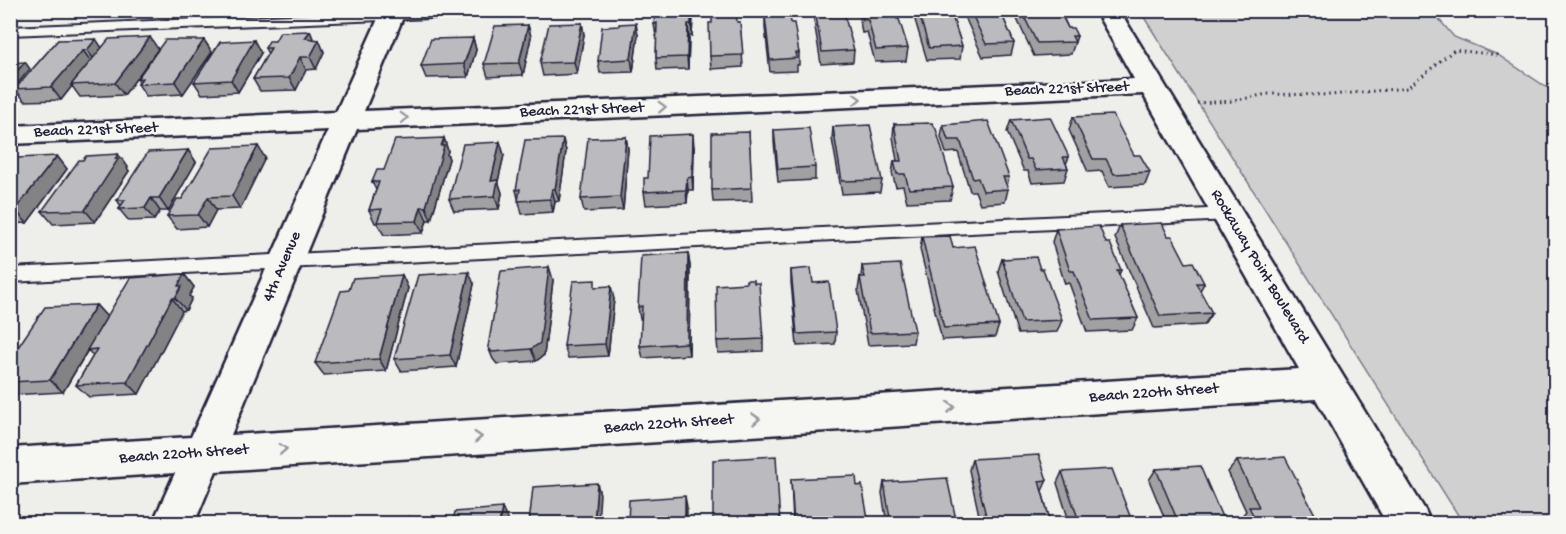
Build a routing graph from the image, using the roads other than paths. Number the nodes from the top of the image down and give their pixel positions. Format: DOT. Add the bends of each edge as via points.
graph roads {
  1 [pos="531,10"];
  2 [pos="1107,10"];
  3 [pos="393,13"];
  4 [pos="10,31"];
  5 [pos="1153,86"];
  6 [pos="346,120"];
  7 [pos="10,135"];
  8 [pos="1228,214"];
  9 [pos="285,262"];
  10 [pos="10,275"];
  11 [pos="1327,383"];
  12 [pos="204,454"];
  13 [pos="10,466"];
  14 [pos="173,524"];
  15 [pos="1410,524"];
  1 -- 3 [label="lane"];
  2 -- 5 [label="street, Rockaway Point Boulevard"];
  3 -- 4 [label="lane"];
  3 -- 6 [label="street, 4th Avenue"];
  6 -- 5 [label="street, Beach 221st Street, one-way"];
  5 -- 8 [label="street, Rockaway Point Boulevard"];
  6 -- 7 [label="street, Beach 221st Street"];
  6 -- 9 [label="street, 4th Avenue"];
  8 -- 9 [label="lane"];
  8 -- 11 [label="street, Rockaway Point Boulevard"];
  9 -- 10 [label="lane"];
  9 -- 12 [label="street, 4th Avenue"];
  12 -- 11 [label="street, Beach 220th Street, one-way"];
  11 -- 15 [label="street, Rockaway Point Boulevard"];
  12 -- 13 [label="street, Beach 220th Street"];
  12 -- 14 [label="street, 4th Avenue"];
}
